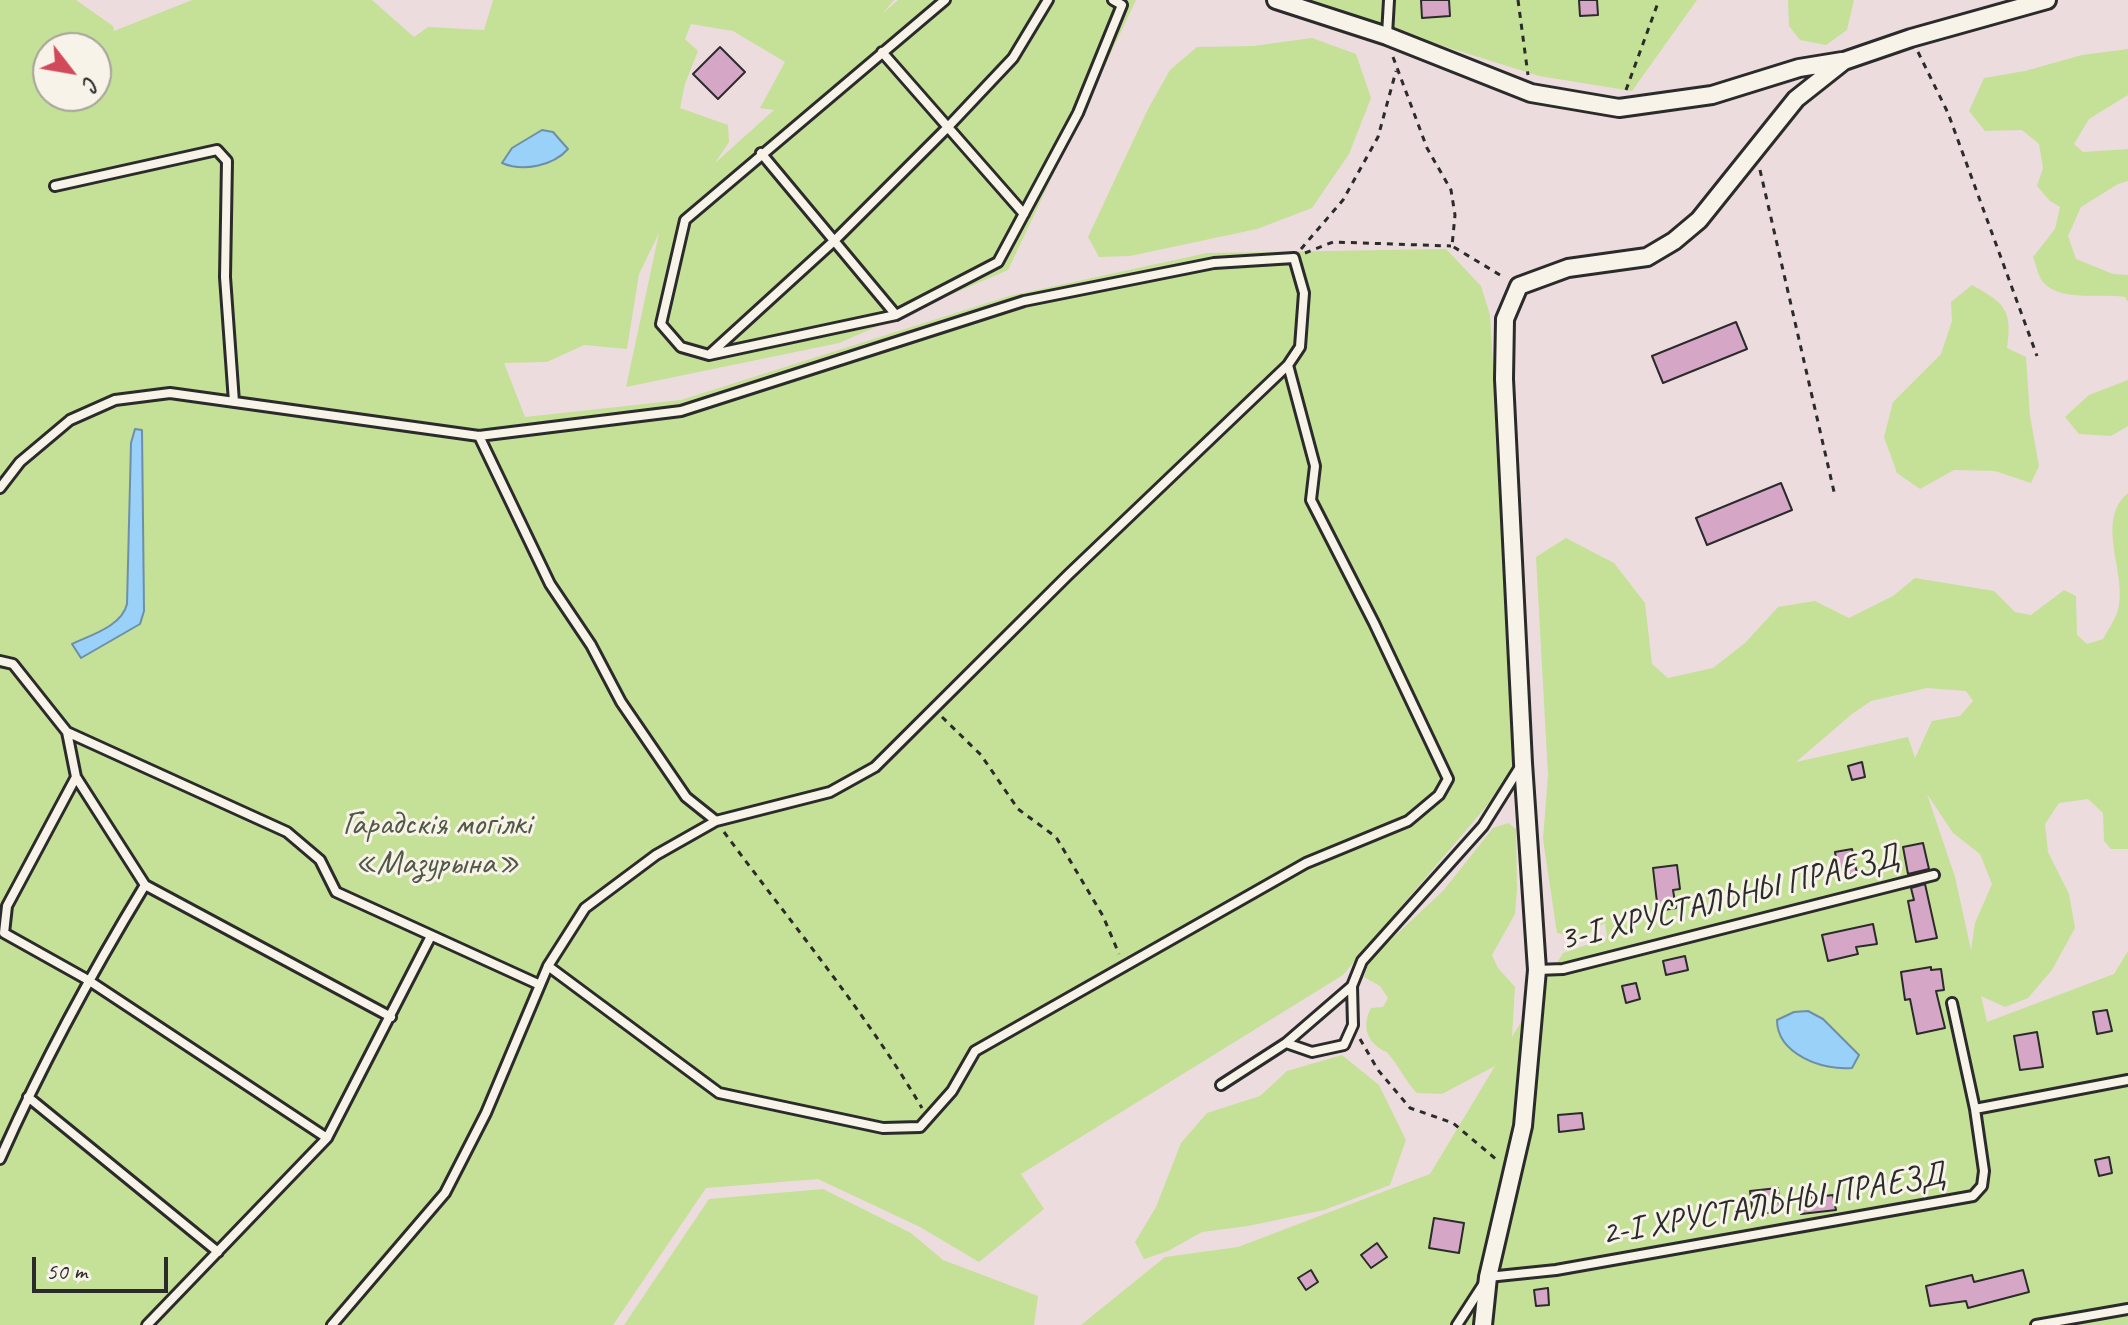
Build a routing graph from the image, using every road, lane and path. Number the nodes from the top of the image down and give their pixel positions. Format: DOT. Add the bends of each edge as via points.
graph roads {
  1 [pos="945,0"];
  2 [pos="1048,0"];
  3 [pos="1113,0"];
  4 [pos="1276,0"];
  5 [pos="1389,0"];
  6 [pos="1518,0"];
  7 [pos="1659,0"];
  8 [pos="2047,0"];
  9 [pos="1387,36"];
  10 [pos="1911,38"];
  11 [pos="882,52"];
  12 [pos="1844,61"];
  13 [pos="1397,69"];
  14 [pos="1531,93"];
  15 [pos="1619,108"];
  16 [pos="947,128"];
  17 [pos="1755,151"];
  18 [pos="761,153"];
  19 [pos="55,186"];
  20 [pos="1024,214"];
  21 [pos="834,241"];
  22 [pos="1452,246"];
  23 [pos="1294,258"];
  24 [pos="1519,286"];
  25 [pos="896,315"];
  26 [pos="709,355"];
  27 [pos="2037,356"];
  28 [pos="1288,365"];
  29 [pos="234,402"];
  30 [pos="479,436"];
  31 [pos="0,488"];
  32 [pos="1835,496"];
  33 [pos="0,661"];
  34 [pos="934,708"];
  35 [pos="67,732"];
  36 [pos="1523,763"];
  37 [pos="76,777"];
  38 [pos="716,821"];
  39 [pos="1934,875"];
  40 [pos="145,885"];
  41 [pos="431,936"];
  42 [pos="548,966"];
  43 [pos="1124,966"];
  44 [pos="1537,970"];
  45 [pos="88,980"];
  46 [pos="540,985"];
  47 [pos="1352,986"];
  48 [pos="1952,1003"];
  49 [pos="391,1017"];
  50 [pos="1353,1025"];
  51 [pos="1286,1043"];
  52 [pos="2128,1080"];
  53 [pos="1221,1085"];
  54 [pos="28,1097"];
  55 [pos="1975,1109"];
  56 [pos="928,1118"];
  57 [pos="327,1138"];
  58 [pos="0,1159"];
  59 [pos="1511,1171"];
  60 [pos="218,1252"];
  61 [pos="1488,1277"];
  62 [pos="2128,1309"];
  63 [pos="147,1325"];
  64 [pos="332,1325"];
  65 [pos="1457,1325"];
  66 [pos="1483,1325"];
  67 [pos="2036,1325"];
  1 -- 11 [label="lane"];
  2 -- 16 [label="lane" via="1013,58"];
  3 -- 20 [label="lane" via="1122,5 1078,113"];
  4 -- 9 [label="street"];
  5 -- 9 [label="lane"];
  6 -- 14 [label="path"];
  7 -- 15 [label="path"];
  8 -- 10 [label="street"];
  9 -- 13 [label="path"];
  9 -- 14 [label="street"];
  10 -- 12 [label="street"];
  10 -- 27 [label="path" via="1948,113"];
  11 -- 16 [label="lane"];
  11 -- 18 [label="lane"];
  12 -- 15 [label="street" via="1799,68 1712,95"];
  12 -- 17 [label="street" via="1796,99"];
  13 -- 22 [label="path" via="1427,148 1451,190"];
  13 -- 23 [label="path" via="1378,137 1343,200"];
  14 -- 15 [label="street"];
  16 -- 20 [label="lane"];
  16 -- 21 [label="lane"];
  17 -- 24 [label="street" via="1699,220 1647,257 1568,268"];
  17 -- 32 [label="path"];
  18 -- 21 [label="lane"];
  18 -- 26 [label="lane" via="685,220 661,324 681,347"];
  19 -- 29 [label="lane" via="217,150 227,161 225,277"];
  20 -- 25 [label="lane" via="998,262"];
  21 -- 25 [label="lane"];
  21 -- 26 [label="lane"];
  22 -- 23 [label="path" via="1333,242"];
  22 -- 24 [label="path"];
  23 -- 28 [label="lane" via="1304,293 1300,347"];
  23 -- 30 [label="lane" via="1214,263 1024,301 681,411"];
  24 -- 36 [label="street" via="1505,319 1504,379"];
  25 -- 26 [label="lane"];
  28 -- 34 [label="lane"];
  28 -- 43 [label="lane" via="1315,466 1311,500 1448,779 1439,795 1408,821 1306,863"];
  29 -- 30 [label="lane"];
  29 -- 31 [label="lane" via="170,393 115,400 70,420 20,462"];
  30 -- 38 [label="lane" via="550,584 621,702 686,797"];
  33 -- 35 [label="lane" via="13,664"];
  34 -- 38 [label="lane" via="875,767 830,792"];
  34 -- 43 [label="path" via="981,755 1018,809 1056,837 1103,916"];
  35 -- 37 [label="lane"];
  35 -- 41 [label="lane" via="287,832 320,860 336,892"];
  36 -- 44 [label="street"];
  36 -- 47 [label="lane" via="1483,826 1362,961"];
  37 -- 40 [label="lane"];
  37 -- 45 [label="lane" via="7,906 4,933"];
  38 -- 42 [label="lane" via="656,855 585,908"];
  38 -- 56 [label="path" via="856,1005"];
  39 -- 44 [label="lane, 3-І ХРУСТАЛЬНЫ ПРАЕЗД" via="1563,969"];
  40 -- 45 [label="lane"];
  40 -- 49 [label="lane"];
  41 -- 46 [label="lane"];
  41 -- 49 [label="lane"];
  42 -- 46 [label="lane"];
  42 -- 56 [label="lane" via="719,1093 883,1128 920,1127"];
  43 -- 56 [label="lane" via="975,1051 952,1091"];
  44 -- 59 [label="street" via="1523,1126"];
  45 -- 54 [label="lane"];
  45 -- 57 [label="lane"];
  46 -- 64 [label="lane" via="486,1113 445,1193"];
  47 -- 50 [label="lane"];
  47 -- 51 [label="lane"];
  48 -- 55 [label="lane"];
  49 -- 57 [label="lane"];
  50 -- 51 [label="lane" via="1344,1045 1312,1052"];
  50 -- 59 [label="path" via="1378,1070 1410,1108 1453,1123"];
  51 -- 53 [label="lane"];
  52 -- 55 [label="lane"];
  54 -- 58 [label="lane"];
  54 -- 60 [label="lane"];
  55 -- 61 [label="lane, 2-І ХРУСТАЛЬНЫ ПРАЕЗД" via="1984,1171 1982,1186 1973,1196 1556,1270"];
  57 -- 60 [label="lane"];
  59 -- 61 [label="street"];
  60 -- 63 [label="lane"];
  61 -- 65 [label="lane"];
  61 -- 66 [label="street"];
  62 -- 67 [label="lane"];
}
